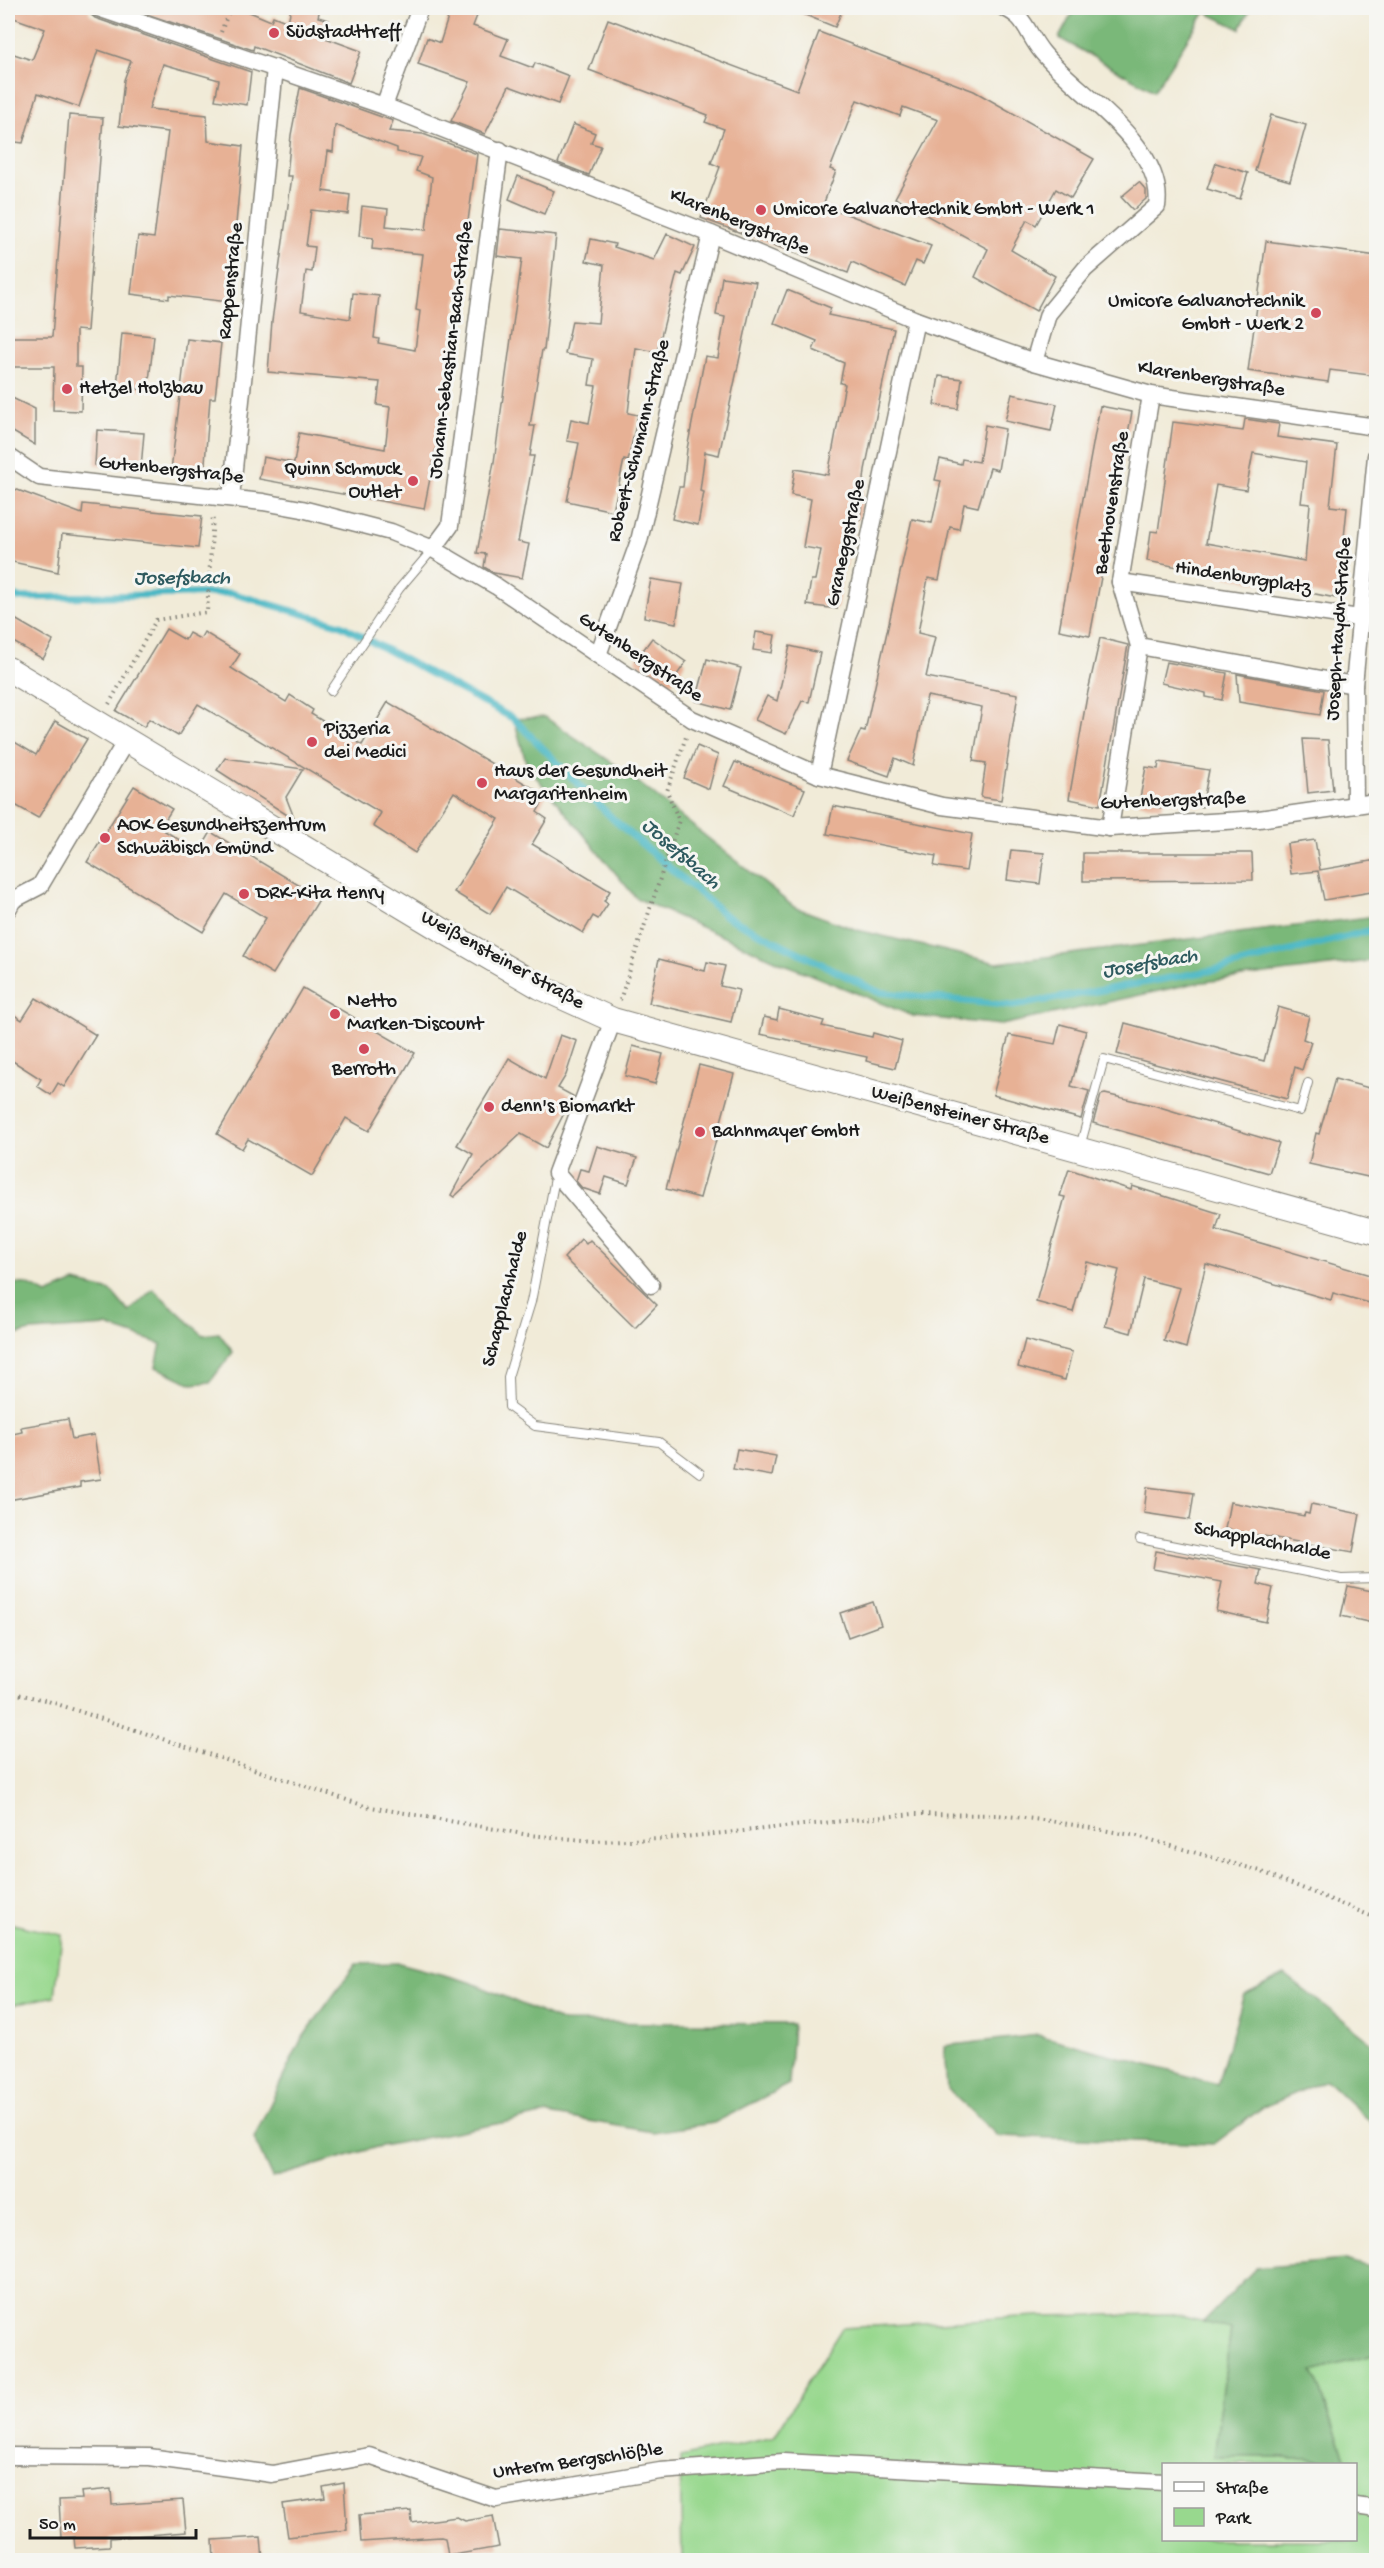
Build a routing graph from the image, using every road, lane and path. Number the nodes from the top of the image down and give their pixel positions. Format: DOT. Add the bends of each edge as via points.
graph roads {
  1 [pos="98,8"];
  2 [pos="230,8"];
  3 [pos="420,8"];
  4 [pos="1004,8"];
  5 [pos="215,48"];
  6 [pos="275,68"];
  7 [pos="384,106"];
  8 [pos="500,150"];
  9 [pos="711,234"];
  10 [pos="916,320"];
  11 [pos="1034,362"];
  12 [pos="1151,395"];
  13 [pos="1377,427"];
  14 [pos="8,456"];
  15 [pos="1377,456"];
  16 [pos="223,498"];
  17 [pos="433,549"];
  18 [pos="1120,582"];
  19 [pos="1359,618"];
  20 [pos="1139,646"];
  21 [pos="598,655"];
  22 [pos="8,669"];
  23 [pos="1354,685"];
  24 [pos="331,691"];
  25 [pos="692,719"];
  26 [pos="99,722"];
  27 [pos="127,739"];
  28 [pos="819,775"];
  29 [pos="1377,802"];
  30 [pos="1355,805"];
  31 [pos="1110,828"];
  32 [pos="9,902"];
  33 [pos="614,1020"];
  34 [pos="1308,1083"];
  35 [pos="1080,1150"];
  36 [pos="556,1173"];
  37 [pos="1377,1232"];
  38 [pos="651,1285"];
  39 [pos="700,1473"];
  40 [pos="1140,1539"];
  41 [pos="1377,1578"];
  42 [pos="8,1692"];
  43 [pos="1377,1918"];
  44 [pos="8,2456"];
  45 [pos="1162,2482"];
  46 [pos="1357,2506"];
  47 [pos="1377,2509"];
  1 -- 5 [label="street, Klarenbergstraße"];
  2 -- 5 [label="path"];
  3 -- 7 [label="street"];
  4 -- 11 [label="street" via="1017,13 1041,51 1129,136 1145,159 1159,194 1158,206 1085,269 1048,315"];
  5 -- 6 [label="street, Klarenbergstraße"];
  6 -- 7 [label="street, Klarenbergstraße"];
  6 -- 16 [label="street, Rappenstraße"];
  7 -- 8 [label="street, Klarenbergstraße"];
  8 -- 9 [label="street, Klarenbergstraße"];
  8 -- 17 [label="street, Johann-Sebastian-Bach-Straße" via="450,526"];
  9 -- 10 [label="street, Klarenbergstraße"];
  9 -- 21 [label="street, Robert-Schumann-Straße" via="639,541"];
  10 -- 11 [label="street, Klarenbergstraße"];
  10 -- 28 [label="street, Graneggstraße"];
  11 -- 12 [label="street, Klarenbergstraße"];
  12 -- 13 [label="street, Klarenbergstraße"];
  12 -- 18 [label="street, Beethovenstraße"];
  14 -- 16 [label="street, Gutenbergstraße" via="39,477"];
  15 -- 19 [label="street, Joseph-Haydn-Straße"];
  16 -- 17 [label="street, Gutenbergstraße" via="302,509 391,532"];
  16 -- 26 [label="path" via="209,561 207,612 156,620"];
  17 -- 21 [label="street, Gutenbergstraße"];
  17 -- 24 [label="lane" via="399,589"];
  18 -- 19 [label="street, Hindenburgplatz"];
  18 -- 20 [label="street, Beethovenstraße"];
  19 -- 23 [label="street, Joseph-Haydn-Straße"];
  20 -- 23 [label="street"];
  20 -- 31 [label="street, Beethovenstraße"];
  21 -- 25 [label="street, Gutenbergstraße"];
  22 -- 26 [label="main road, Weißensteiner Straße"];
  23 -- 30 [label="street, Joseph-Haydn-Straße"];
  25 -- 28 [label="street, Gutenbergstraße"];
  25 -- 33 [label="path" via="667,791 679,820"];
  26 -- 27 [label="main road, Weißensteiner Straße"];
  27 -- 32 [label="street" via="40,886"];
  27 -- 33 [label="main road, Weißensteiner Straße" via="540,987"];
  28 -- 31 [label="street, Gutenbergstraße" via="942,806"];
  29 -- 30 [label="street, Gutenbergstraße"];
  30 -- 31 [label="street, Gutenbergstraße" via="1259,819"];
  33 -- 35 [label="main road, Weißensteiner Straße"];
  33 -- 36 [label="street, Schapplachhalde"];
  34 -- 35 [label="lane" via="1300,1111 1104,1059"];
  35 -- 37 [label="main road, Weißensteiner Straße"];
  36 -- 38 [label="street"];
  36 -- 39 [label="lane, Schapplachhalde" via="531,1302 508,1377 509,1407 535,1426 660,1443"];
  40 -- 41 [label="lane, Schapplachhalde" via="1341,1579"];
  42 -- 43 [label="path" via="45,1700 365,1806 529,1835 594,1840 664,1839 913,1814 1029,1818 1137,1836 1260,1871"];
  44 -- 45 [label="street, Unterm Bergschlößle" via="149,2457 272,2474 369,2456 496,2499 660,2471 783,2462"];
  46 -- 47 [label="street"];
}
